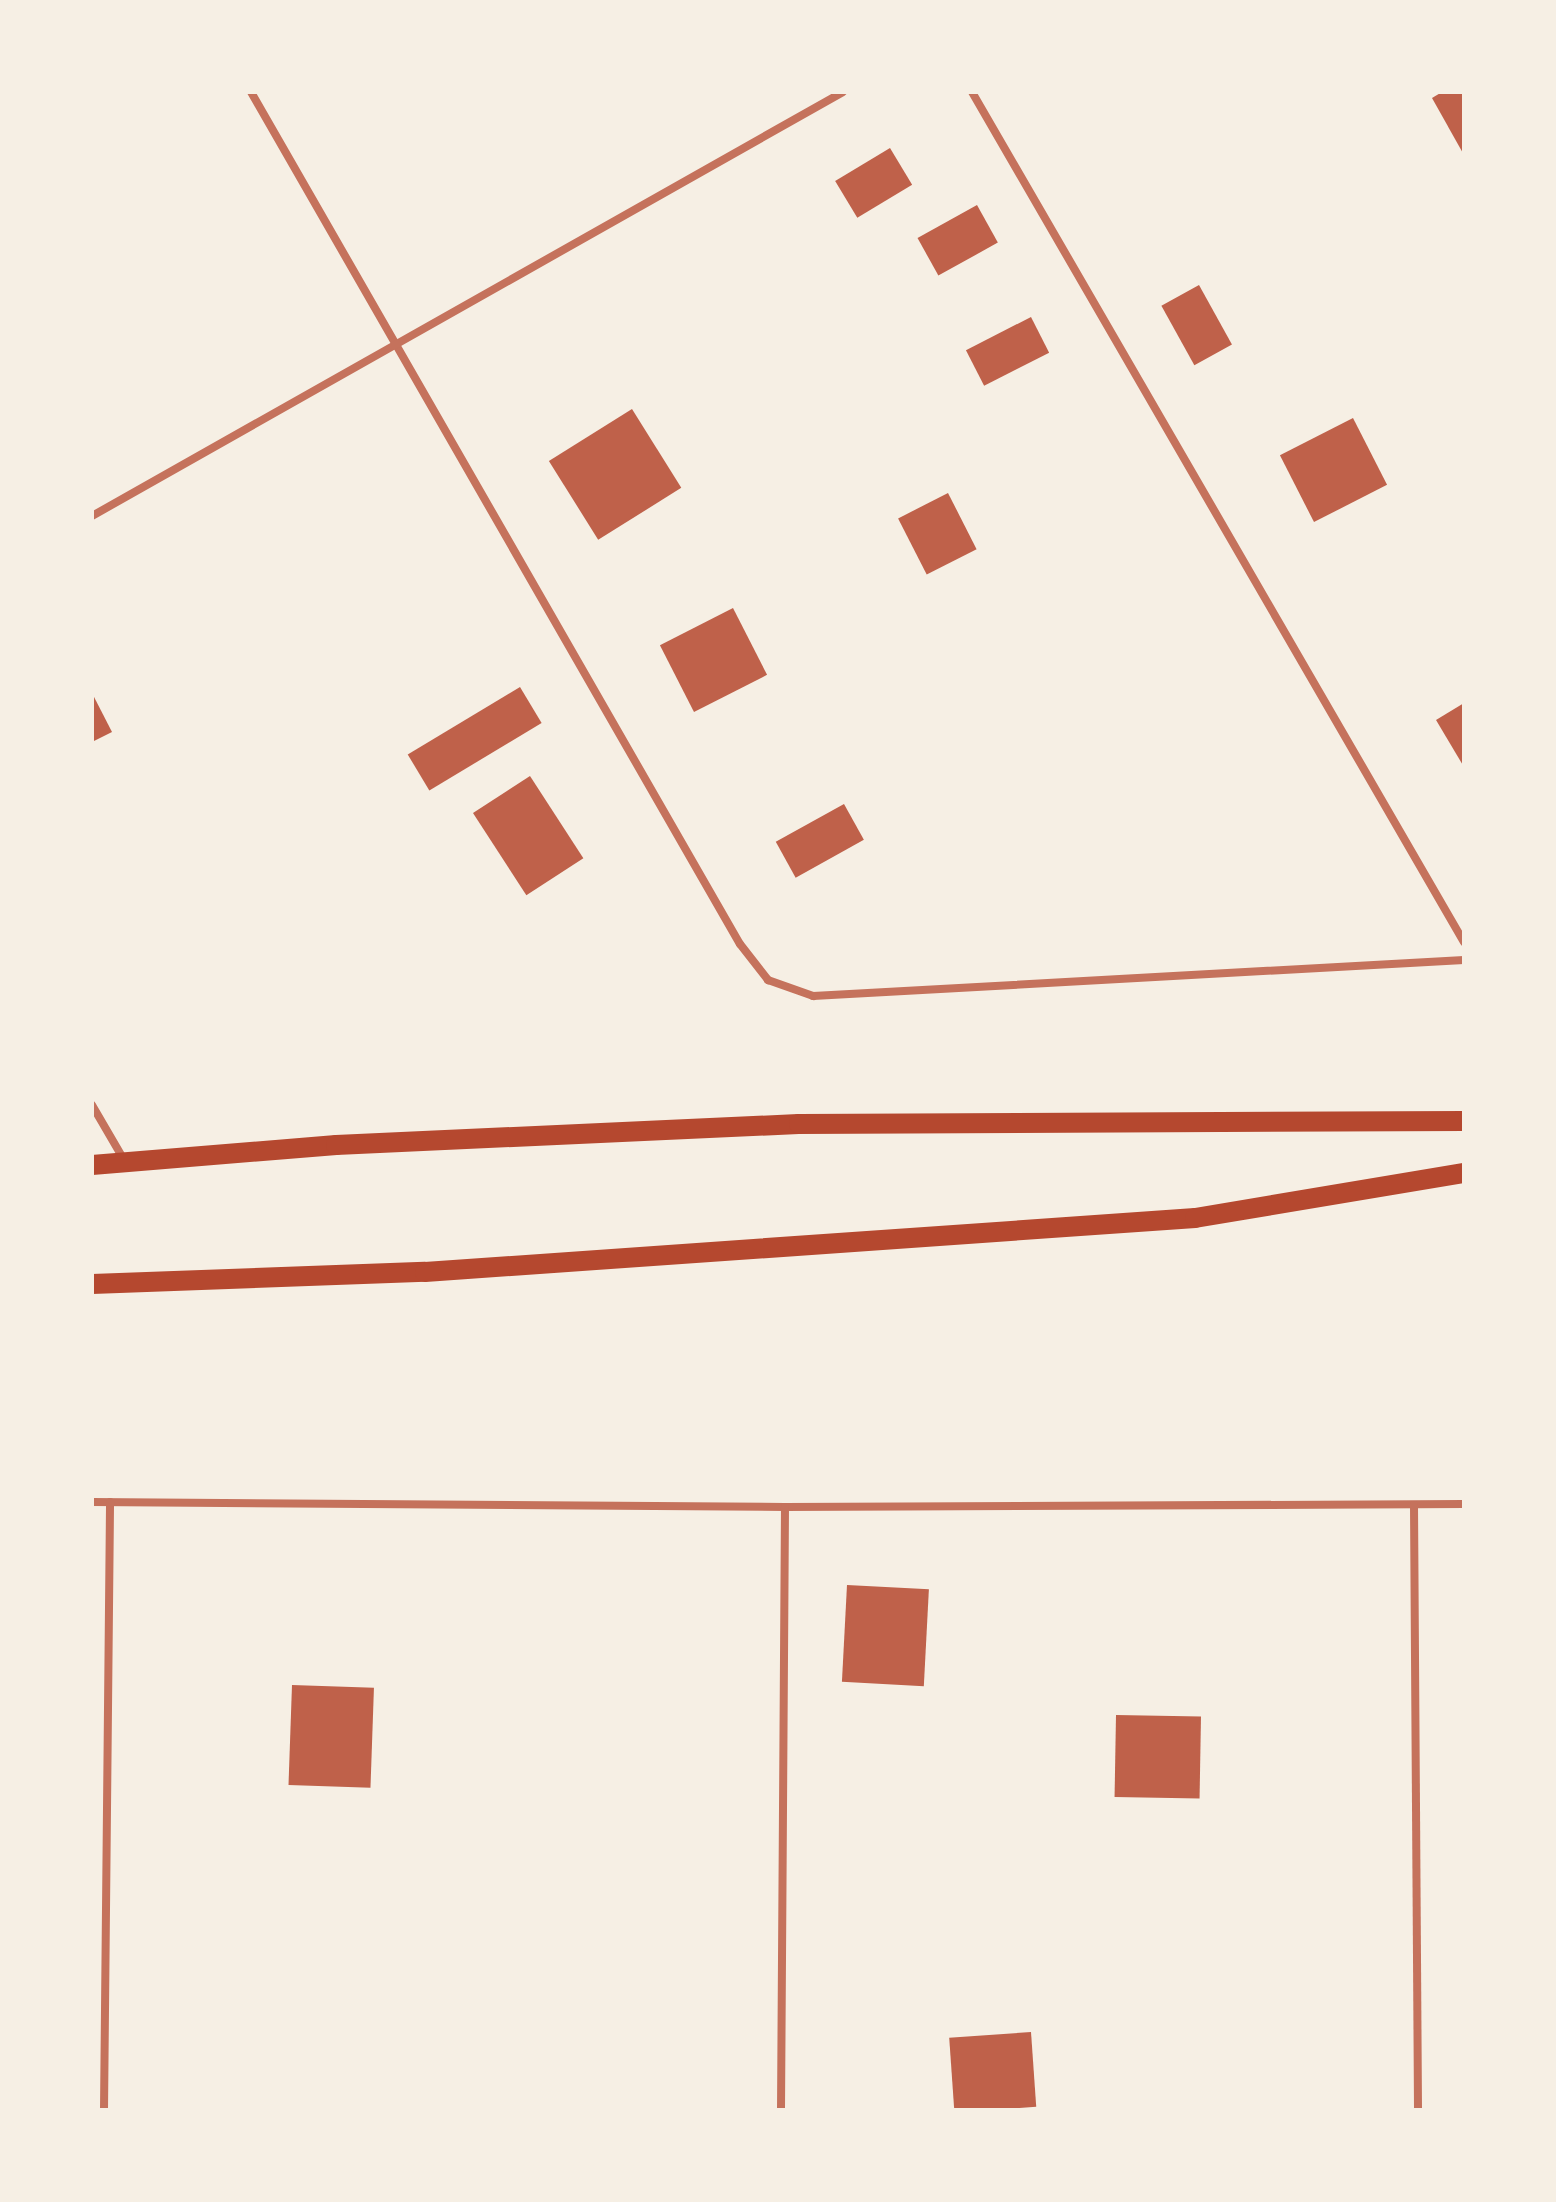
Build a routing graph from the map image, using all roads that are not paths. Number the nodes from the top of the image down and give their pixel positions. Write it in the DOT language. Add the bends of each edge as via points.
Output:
graph roads {
  1 [pos="251,92"];
  2 [pos="843,92"];
  3 [pos="972,92"];
  4 [pos="397,346"];
  5 [pos="92,516"];
  6 [pos="1464,942"];
  7 [pos="1464,960"];
  8 [pos="92,1105"];
  9 [pos="1464,1121"];
  10 [pos="125,1162"];
  11 [pos="92,1165"];
  12 [pos="1464,1173"];
  13 [pos="92,1284"];
  14 [pos="92,1502"];
  15 [pos="110,1502"];
  16 [pos="1464,1504"];
  17 [pos="1414,1505"];
  18 [pos="785,1507"];
  19 [pos="104,2110"];
  20 [pos="781,2110"];
  21 [pos="1418,2110"];
  1 -- 4 [label="street"];
  2 -- 4 [label="street"];
  3 -- 6 [label="street"];
  4 -- 5 [label="street"];
  4 -- 7 [label="street" via="740,944 768,980 813,996"];
  8 -- 10 [label="street"];
  9 -- 10 [label="main road" via="799,1124 336,1145"];
  10 -- 11 [label="main road"];
  12 -- 13 [label="main road" via="1195,1218 425,1272"];
  14 -- 15 [label="street"];
  15 -- 18 [label="street"];
  15 -- 19 [label="street"];
  16 -- 17 [label="street"];
  17 -- 18 [label="street"];
  17 -- 21 [label="street"];
  18 -- 20 [label="street"];
}
